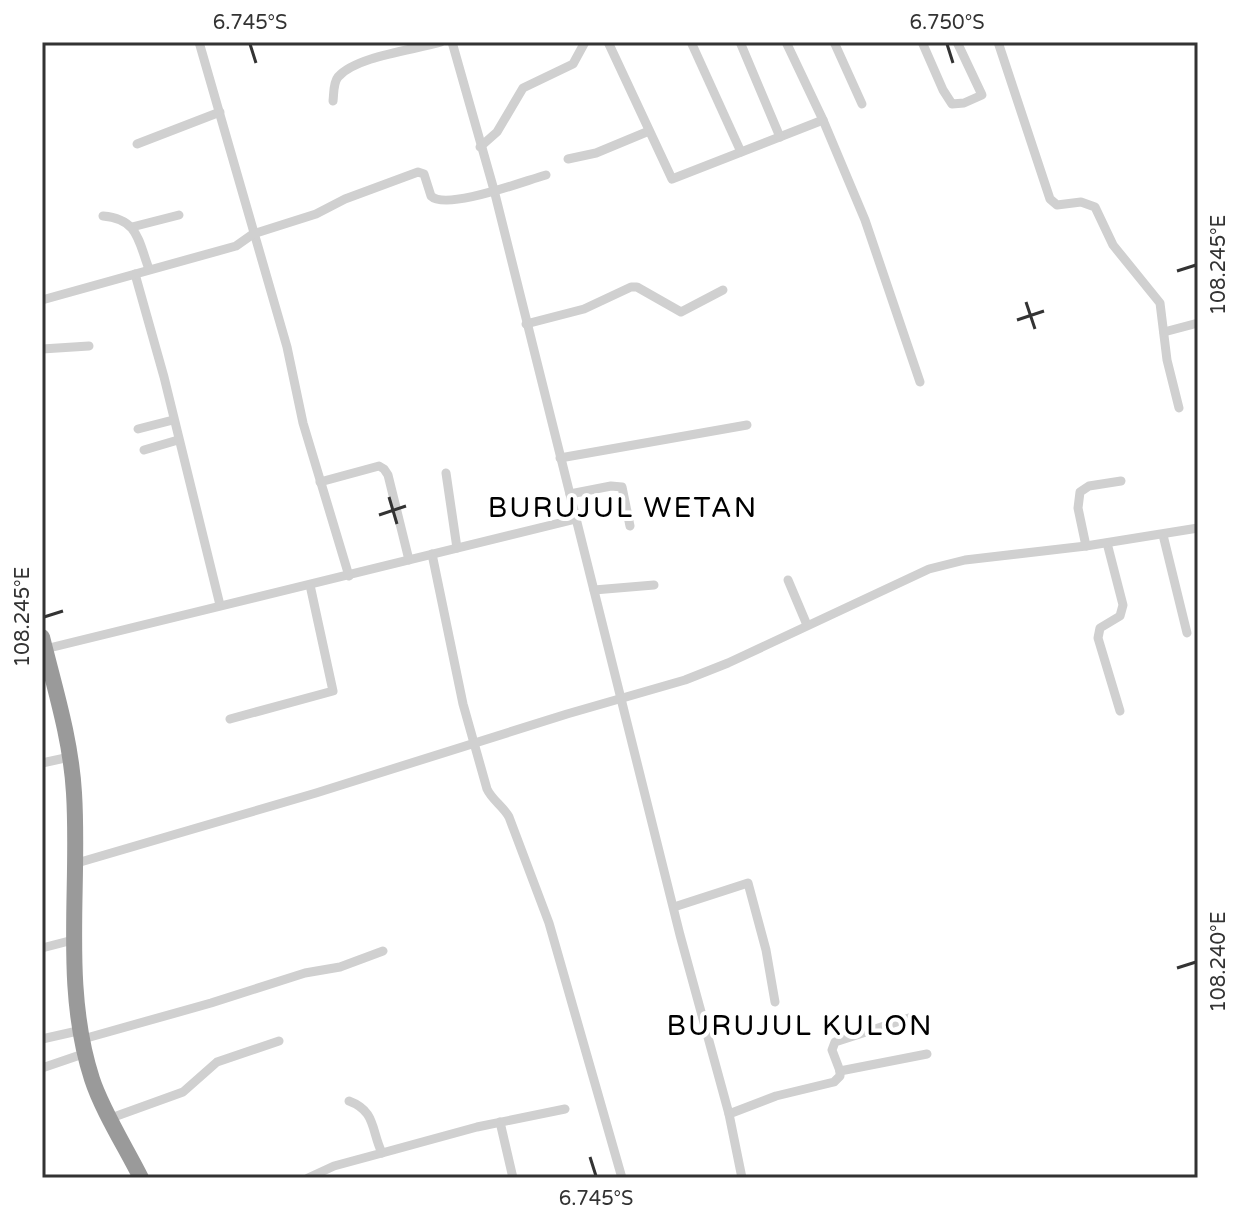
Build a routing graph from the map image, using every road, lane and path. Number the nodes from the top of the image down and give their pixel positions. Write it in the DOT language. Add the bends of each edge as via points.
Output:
graph roads {
  1 [pos="199,42"];
  2 [pos="441,42"];
  3 [pos="452,42"];
  4 [pos="585,42"];
  5 [pos="608,42"];
  6 [pos="691,42"];
  7 [pos="740,42"];
  8 [pos="786,42"];
  9 [pos="834,42"];
  10 [pos="922,42"];
  11 [pos="957,42"];
  12 [pos="998,42"];
  13 [pos="333,101"];
  14 [pos="862,104"];
  15 [pos="220,112"];
  16 [pos="823,120"];
  17 [pos="649,131"];
  18 [pos="780,137"];
  19 [pos="137,144"];
  20 [pos="480,147"];
  21 [pos="741,152"];
  22 [pos="568,159"];
  23 [pos="546,175"];
  24 [pos="494,190"];
  25 [pos="179,215"];
  26 [pos="103,216"];
  27 [pos="132,227"];
  28 [pos="253,234"];
  29 [pos="149,269"];
  30 [pos="135,274"];
  31 [pos="723,290"];
  32 [pos="42,300"];
  33 [pos="1198,323"];
  34 [pos="526,324"];
  35 [pos="1164,332"];
  36 [pos="89,346"];
  37 [pos="42,349"];
  38 [pos="920,382"];
  39 [pos="1179,408"];
  40 [pos="173,420"];
  41 [pos="747,425"];
  42 [pos="138,429"];
  43 [pos="178,440"];
  44 [pos="144,450"];
  45 [pos="560,458"];
  46 [pos="446,473"];
  47 [pos="1121,481"];
  48 [pos="320,482"];
  49 [pos="570,494"];
  50 [pos="576,519"];
  51 [pos="630,526"];
  52 [pos="1198,528"];
  53 [pos="1163,535"];
  54 [pos="1107,543"];
  55 [pos="1086,546"];
  56 [pos="457,548"];
  57 [pos="432,554"];
  58 [pos="409,560"];
  59 [pos="349,576"];
  60 [pos="788,580"];
  61 [pos="310,585"];
  62 [pos="654,585"];
  63 [pos="594,590"];
  64 [pos="220,605"];
  65 [pos="807,625"];
  66 [pos="1187,633"];
  67 [pos="44,651"];
  68 [pos="621,698"];
  69 [pos="1120,711"];
  70 [pos="230,719"];
  71 [pos="474,743"];
  72 [pos="70,757"];
  73 [pos="42,763"];
  74 [pos="77,863"];
  75 [pos="674,907"];
  76 [pos="73,940"];
  77 [pos="42,948"];
  78 [pos="383,951"];
  79 [pos="775,1002"];
  80 [pos="909,1018"];
  81 [pos="42,1039"];
  82 [pos="84,1041"];
  83 [pos="279,1041"];
  84 [pos="927,1054"];
  85 [pos="42,1068"];
  86 [pos="840,1071"];
  87 [pos="349,1101"];
  88 [pos="565,1109"];
  89 [pos="729,1114"];
  90 [pos="111,1118"];
  91 [pos="500,1122"];
  92 [pos="382,1153"];
  93 [pos="141,1178"];
  94 [pos="308,1178"];
  95 [pos="513,1178"];
  96 [pos="622,1178"];
  97 [pos="742,1178"];
  1 -- 15 [label="street"];
  2 -- 13 [label="street" via="386,53 340,74"];
  3 -- 20 [label="street"];
  4 -- 20 [label="street" via="573,64 523,88 497,132"];
  5 -- 17 [label="street"];
  6 -- 21 [label="street"];
  7 -- 18 [label="street"];
  8 -- 16 [label="street"];
  9 -- 14 [label="street"];
  10 -- 11 [label="street" via="943,90 952,104 958,104 982,95"];
  12 -- 35 [label="street" via="1050,199 1057,205 1081,202 1095,207 1113,245 1158,300"];
  15 -- 19 [label="street"];
  15 -- 28 [label="street"];
  16 -- 18 [label="street"];
  16 -- 38 [label="street" via="865,220"];
  17 -- 21 [label="street" via="672,179"];
  17 -- 22 [label="street"];
  18 -- 21 [label="street"];
  20 -- 24 [label="street"];
  23 -- 24 [label="street"];
  24 -- 28 [label="street" via="435,201 426,177 418,172"];
  24 -- 34 [label="street"];
  25 -- 27 [label="street"];
  26 -- 27 [label="street" via="120,217"];
  27 -- 29 [label="street"];
  28 -- 29 [label="street" via="236,246"];
  28 -- 48 [label="street"];
  29 -- 30 [label="street"];
  30 -- 32 [label="street"];
  30 -- 40 [label="street"];
  31 -- 34 [label="street" via="681,312 631,287 584,309"];
  33 -- 35 [label="street"];
  34 -- 45 [label="street"];
  35 -- 39 [label="street"];
  36 -- 37 [label="street"];
  40 -- 42 [label="street"];
  40 -- 43 [label="street"];
  41 -- 45 [label="street"];
  43 -- 44 [label="street"];
  43 -- 64 [label="street"];
  45 -- 49 [label="street"];
  46 -- 56 [label="street"];
  47 -- 55 [label="street" via="1080,492"];
  48 -- 58 [label="street" via="383,467"];
  48 -- 59 [label="street"];
  49 -- 50 [label="street"];
  49 -- 51 [label="street" via="622,487"];
  50 -- 56 [label="street"];
  50 -- 63 [label="street"];
  52 -- 53 [label="street"];
  53 -- 54 [label="street"];
  53 -- 66 [label="street"];
  54 -- 55 [label="street"];
  54 -- 69 [label="street" via="1123,605 1120,616 1100,628 1098,638"];
  55 -- 65 [label="street" via="929,569"];
  56 -- 57 [label="street"];
  57 -- 58 [label="street"];
  57 -- 71 [label="street"];
  58 -- 59 [label="street"];
  59 -- 61 [label="street"];
  60 -- 65 [label="street"];
  61 -- 64 [label="street"];
  61 -- 70 [label="street" via="333,691"];
  62 -- 63 [label="street"];
  63 -- 68 [label="street"];
  64 -- 67 [label="street"];
  65 -- 68 [label="street" via="685,680"];
  67 -- 72 [label="highway"];
  68 -- 71 [label="street"];
  68 -- 75 [label="street"];
  71 -- 74 [label="street"];
  71 -- 96 [label="street" via="489,793 509,817 549,923"];
  72 -- 73 [label="street"];
  72 -- 74 [label="highway"];
  74 -- 76 [label="highway"];
  75 -- 79 [label="street" via="748,883"];
  75 -- 89 [label="street"];
  76 -- 77 [label="street"];
  76 -- 82 [label="highway"];
  78 -- 82 [label="street"];
  80 -- 86 [label="street" via="835,1042 832,1050"];
  81 -- 82 [label="street"];
  82 -- 85 [label="street"];
  82 -- 90 [label="highway" via="92,1080"];
  83 -- 90 [label="street" via="217,1062 183,1092"];
  84 -- 86 [label="street"];
  86 -- 89 [label="street" via="834,1082"];
  87 -- 92 [label="street" via="367,1112"];
  88 -- 91 [label="street"];
  89 -- 97 [label="street"];
  90 -- 93 [label="highway"];
  91 -- 92 [label="street"];
  91 -- 95 [label="street"];
  92 -- 94 [label="street"];
}
